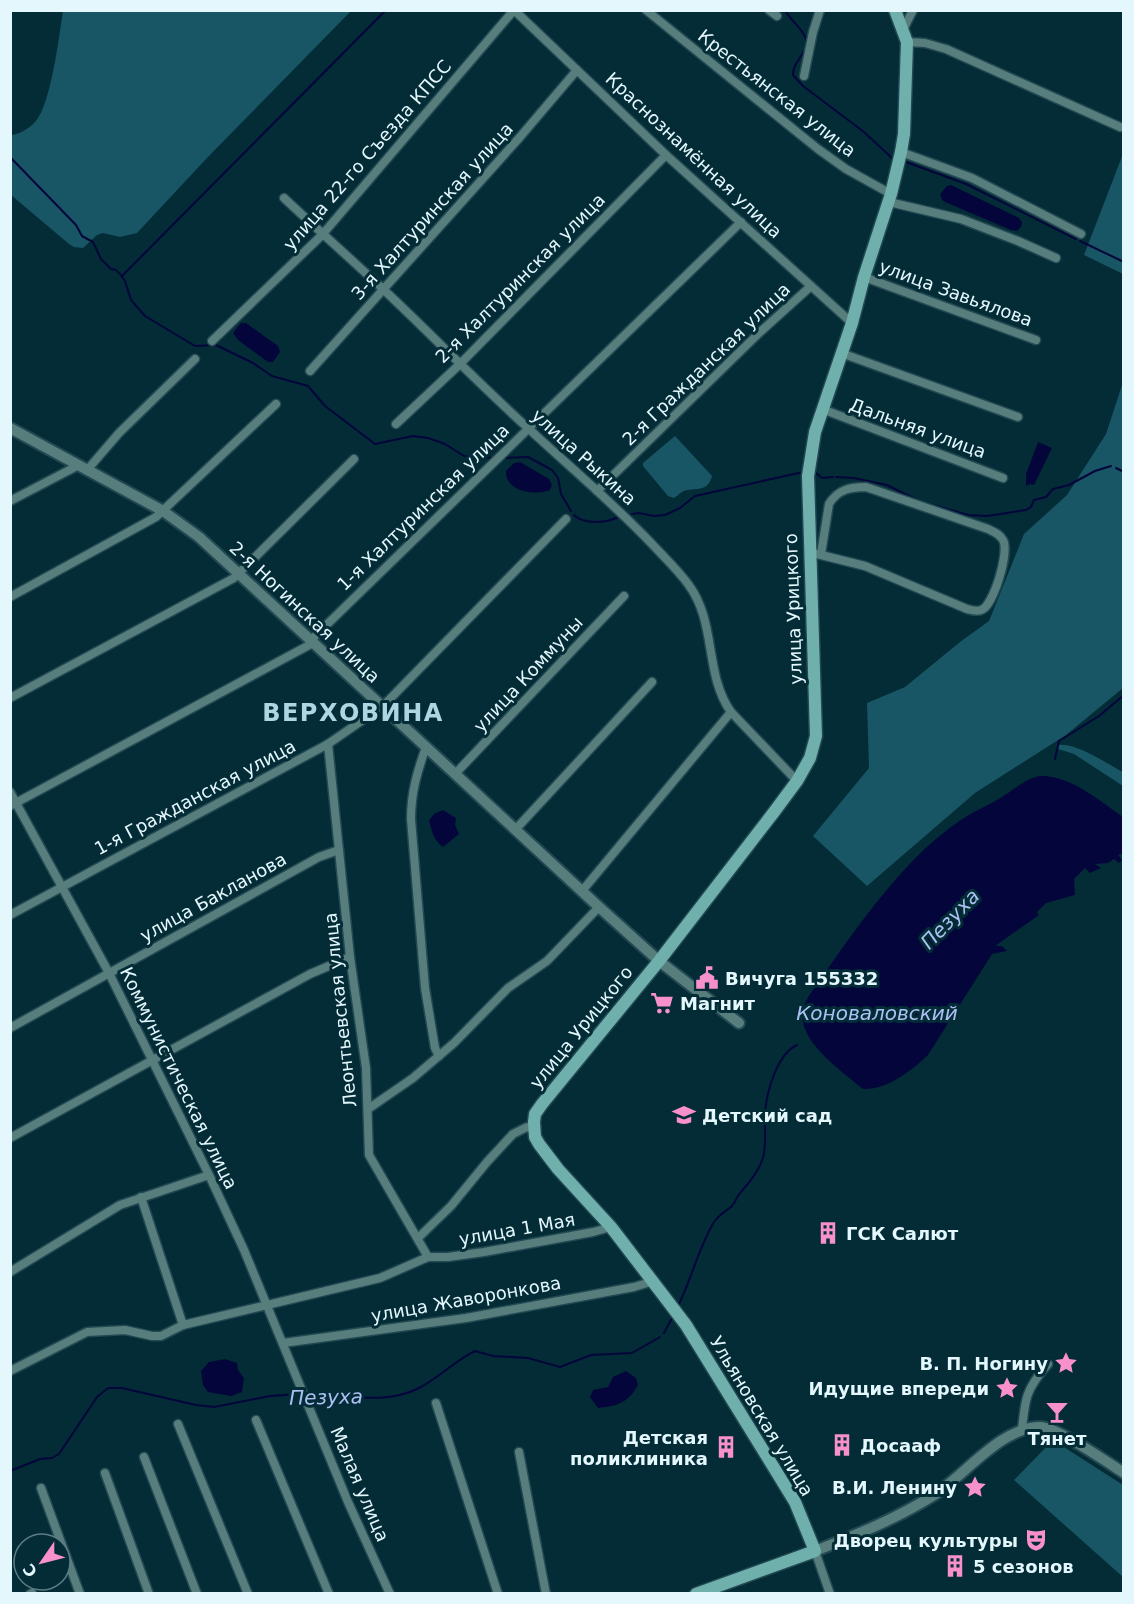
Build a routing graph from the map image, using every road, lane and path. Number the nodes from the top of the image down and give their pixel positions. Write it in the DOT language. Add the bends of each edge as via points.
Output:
graph roads {
  1 [pos="514,10"];
  2 [pos="646,10"];
  3 [pos="769,10"];
  4 [pos="820,10"];
  5 [pos="895,10"];
  6 [pos="913,10"];
  7 [pos="777,16"];
  8 [pos="903,30"];
  9 [pos="907,42"];
  10 [pos="577,70"];
  11 [pos="804,76"];
  12 [pos="1120,127"];
  13 [pos="901,152"];
  14 [pos="666,154"];
  15 [pos="284,198"];
  16 [pos="890,198"];
  17 [pos="741,222"];
  18 [pos="1081,234"];
  19 [pos="322,235"];
  20 [pos="1056,258"];
  21 [pos="864,278"];
  22 [pos="812,286"];
  23 [pos="384,290"];
  24 [pos="852,323"];
  25 [pos="1036,340"];
  26 [pos="212,341"];
  27 [pos="841,353"];
  28 [pos="195,359"];
  29 [pos="459,365"];
  30 [pos="310,371"];
  31 [pos="276,404"];
  32 [pos="822,409"];
  33 [pos="1018,417"];
  34 [pos="396,424"];
  35 [pos="10,428"];
  36 [pos="527,428"];
  37 [pos="354,459"];
  38 [pos="83,467"];
  39 [pos="1003,478"];
  40 [pos="597,491"];
  41 [pos="10,501"];
  42 [pos="163,510"];
  43 [pos="566,519"];
  44 [pos="815,553"];
  45 [pos="239,574"];
  46 [pos="624,596"];
  47 [pos="10,597"];
  48 [pos="311,642"];
  49 [pos="652,682"];
  50 [pos="10,698"];
  51 [pos="383,706"];
  52 [pos="730,712"];
  53 [pos="328,744"];
  54 [pos="426,747"];
  55 [pos="455,774"];
  56 [pos="797,781"];
  57 [pos="10,792"];
  58 [pos="13,804"];
  59 [pos="515,830"];
  60 [pos="339,850"];
  61 [pos="62,888"];
  62 [pos="582,891"];
  63 [pos="598,907"];
  64 [pos="10,915"];
  65 [pos="350,957"];
  66 [pos="659,961"];
  67 [pos="109,974"];
  68 [pos="739,1023"];
  69 [pos="10,1028"];
  70 [pos="439,1056"];
  71 [pos="153,1061"];
  72 [pos="368,1108"];
  73 [pos="533,1129"];
  74 [pos="10,1138"];
  75 [pos="209,1175"];
  76 [pos="141,1197"];
  77 [pos="611,1227"];
  78 [pos="418,1238"];
  79 [pos="428,1257"];
  80 [pos="10,1272"];
  81 [pos="654,1281"];
  82 [pos="267,1306"];
  83 [pos="183,1325"];
  84 [pos="283,1343"];
  85 [pos="1048,1364"];
  86 [pos="10,1371"];
  87 [pos="300,1387"];
  88 [pos="436,1403"];
  89 [pos="256,1420"];
  90 [pos="178,1424"];
  91 [pos="1022,1430"];
  92 [pos="519,1452"];
  93 [pos="144,1457"];
  94 [pos="105,1473"];
  95 [pos="1124,1473"];
  96 [pos="41,1488"];
  97 [pos="814,1551"];
  98 [pos="80,1593"];
  99 [pos="149,1593"];
  100 [pos="197,1593"];
  101 [pos="248,1593"];
  102 [pos="329,1593"];
  103 [pos="390,1593"];
  104 [pos="498,1593"];
  105 [pos="546,1593"];
  106 [pos="696,1593"];
  107 [pos="830,1593"];
  1 -- 10 [label="street, Краснознамённая улица"];
  1 -- 19 [label="street, улица 22-го Съезда КПСС"];
  2 -- 16 [label="street, Крестьянская улица" via="818,149"];
  3 -- 7 [label="street"];
  4 -- 11 [label="street"];
  5 -- 8 [label="main road, улица Урицкого"];
  6 -- 8 [label="street"];
  8 -- 9 [label="main road, улица Урицкого"];
  9 -- 12 [label="street" via="946,49"];
  9 -- 13 [label="main road, улица Урицкого"];
  10 -- 14 [label="street, Краснознамённая улица"];
  10 -- 23 [label="street, 3-я Халтуринская улица"];
  13 -- 16 [label="main road, улица Урицкого"];
  13 -- 18 [label="street" via="972,178"];
  14 -- 17 [label="street, Краснознамённая улица"];
  14 -- 29 [label="street, 2-я Халтуринская улица"];
  15 -- 19 [label="street, улица Рыкина"];
  16 -- 20 [label="street, Крестьянская улица" via="961,219"];
  16 -- 21 [label="main road, улица Урицкого"];
  17 -- 22 [label="street, Краснознамённая улица"];
  17 -- 36 [label="street, 1-я Халтуринская улица"];
  19 -- 23 [label="street, улица Рыкина"];
  19 -- 26 [label="street, улица 22-го Съезда КПСС"];
  21 -- 24 [label="main road, улица Урицкого"];
  21 -- 25 [label="street, улица Завьялова"];
  22 -- 24 [label="street, Краснознамённая улица"];
  22 -- 40 [label="street, 2-я Гражданская улица"];
  23 -- 29 [label="street, улица Рыкина"];
  23 -- 30 [label="street, 3-я Халтуринская улица"];
  24 -- 27 [label="main road, улица Урицкого"];
  27 -- 32 [label="main road, улица Урицкого"];
  27 -- 33 [label="street"];
  28 -- 38 [label="street"];
  29 -- 34 [label="street, 2-я Халтуринская улица"];
  29 -- 36 [label="street, улица Рыкина"];
  31 -- 42 [label="street"];
  32 -- 39 [label="street, Дальняя улица"];
  32 -- 44 [label="main road, улица Урицкого" via="814,432 808,476"];
  35 -- 38 [label="street, 2-я Ногинская улица"];
  36 -- 40 [label="street, улица Рыкина"];
  36 -- 48 [label="street, 1-я Халтуринская улица"];
  37 -- 45 [label="street"];
  38 -- 41 [label="street"];
  38 -- 42 [label="street, 2-я Ногинская улица"];
  40 -- 52 [label="street, улица Рыкина" via="666,559 696,596 706,623 719,691"];
  42 -- 45 [label="street, 2-я Ногинская улица"];
  42 -- 47 [label="street"];
  43 -- 51 [label="street, 1-я Гражданская улица"];
  44 -- 44 [label="street" via="829,504 839,492 852,487 866,487 1000,535 1006,552 1000,578 982,610 967,609 865,566"];
  44 -- 56 [label="main road, улица Урицкого" via="816,736 810,758"];
  45 -- 48 [label="street, 2-я Ногинская улица"];
  45 -- 50 [label="street"];
  46 -- 55 [label="street, улица Коммуны"];
  48 -- 51 [label="street, 2-я Ногинская улица"];
  48 -- 58 [label="street, 1-я Халтуринская улица"];
  49 -- 59 [label="street"];
  51 -- 53 [label="street, 1-я Гражданская улица"];
  51 -- 54 [label="street, 2-я Ногинская улица"];
  52 -- 56 [label="street, улица Рыкина"];
  52 -- 62 [label="street"];
  53 -- 60 [label="street, Леонтьевская улица"];
  53 -- 61 [label="street, 1-я Гражданская улица"];
  54 -- 55 [label="street, 2-я Ногинская улица"];
  54 -- 70 [label="street" via="411,799 411,819 425,988"];
  55 -- 59 [label="street, 2-я Ногинская улица"];
  56 -- 66 [label="main road, улица Урицкого"];
  57 -- 58 [label="street, Коммунистическая улица"];
  58 -- 61 [label="street, Коммунистическая улица"];
  59 -- 62 [label="street, 2-я Ногинская улица"];
  60 -- 65 [label="street, Леонтьевская улица"];
  60 -- 67 [label="street, улица Бакланова" via="319,857"];
  61 -- 64 [label="street, 1-я Гражданская улица"];
  61 -- 67 [label="street, Коммунистическая улица"];
  62 -- 63 [label="street, 2-я Ногинская улица"];
  63 -- 66 [label="street, 2-я Ногинская улица"];
  63 -- 70 [label="street" via="547,962 508,988"];
  65 -- 71 [label="street" via="310,974"];
  65 -- 72 [label="street, Леонтьевская улица"];
  66 -- 68 [label="street, 2-я Ногинская улица"];
  66 -- 73 [label="main road, улица Урицкого" via="542,1104 535,1114"];
  67 -- 69 [label="street, улица Бакланова"];
  67 -- 71 [label="street, Коммунистическая улица"];
  70 -- 72 [label="street"];
  71 -- 74 [label="street"];
  71 -- 75 [label="street, Коммунистическая улица"];
  72 -- 78 [label="street, Леонтьевская улица" via="368,1147 373,1164"];
  73 -- 77 [label="main road, Ульяновская улица" via="539,1144"];
  73 -- 78 [label="street" via="527,1127 513,1134"];
  75 -- 76 [label="street"];
  75 -- 82 [label="street, Коммунистическая улица"];
  76 -- 80 [label="street" via="104,1214"];
  76 -- 83 [label="street"];
  77 -- 79 [label="street, улица 1 Мая" via="484,1252"];
  77 -- 81 [label="main road, Ульяновская улица"];
  78 -- 79 [label="street, Леонтьевская улица"];
  79 -- 82 [label="street" via="380,1278"];
  81 -- 84 [label="street, улица Жаворонкова" via="466,1318"];
  81 -- 97 [label="main road, Ульяновская улица" via="686,1325 795,1502"];
  82 -- 83 [label="street"];
  82 -- 84 [label="street, Коммунистическая улица"];
  83 -- 86 [label="street" via="161,1336 125,1330 87,1332"];
  84 -- 87 [label="street, Коммунистическая улица"];
  85 -- 91 [label="street" via="1024,1400"];
  87 -- 103 [label="street, Малая улица"];
  88 -- 104 [label="street"];
  89 -- 102 [label="street"];
  90 -- 101 [label="street"];
  91 -- 95 [label="street" via="1041,1427 1056,1431"];
  91 -- 97 [label="street" via="1004,1439 936,1494 887,1522"];
  92 -- 105 [label="street"];
  93 -- 100 [label="street"];
  94 -- 99 [label="street"];
  96 -- 98 [label="street"];
  97 -- 106 [label="main road"];
  97 -- 107 [label="street, Ульяновская улица"];
}
